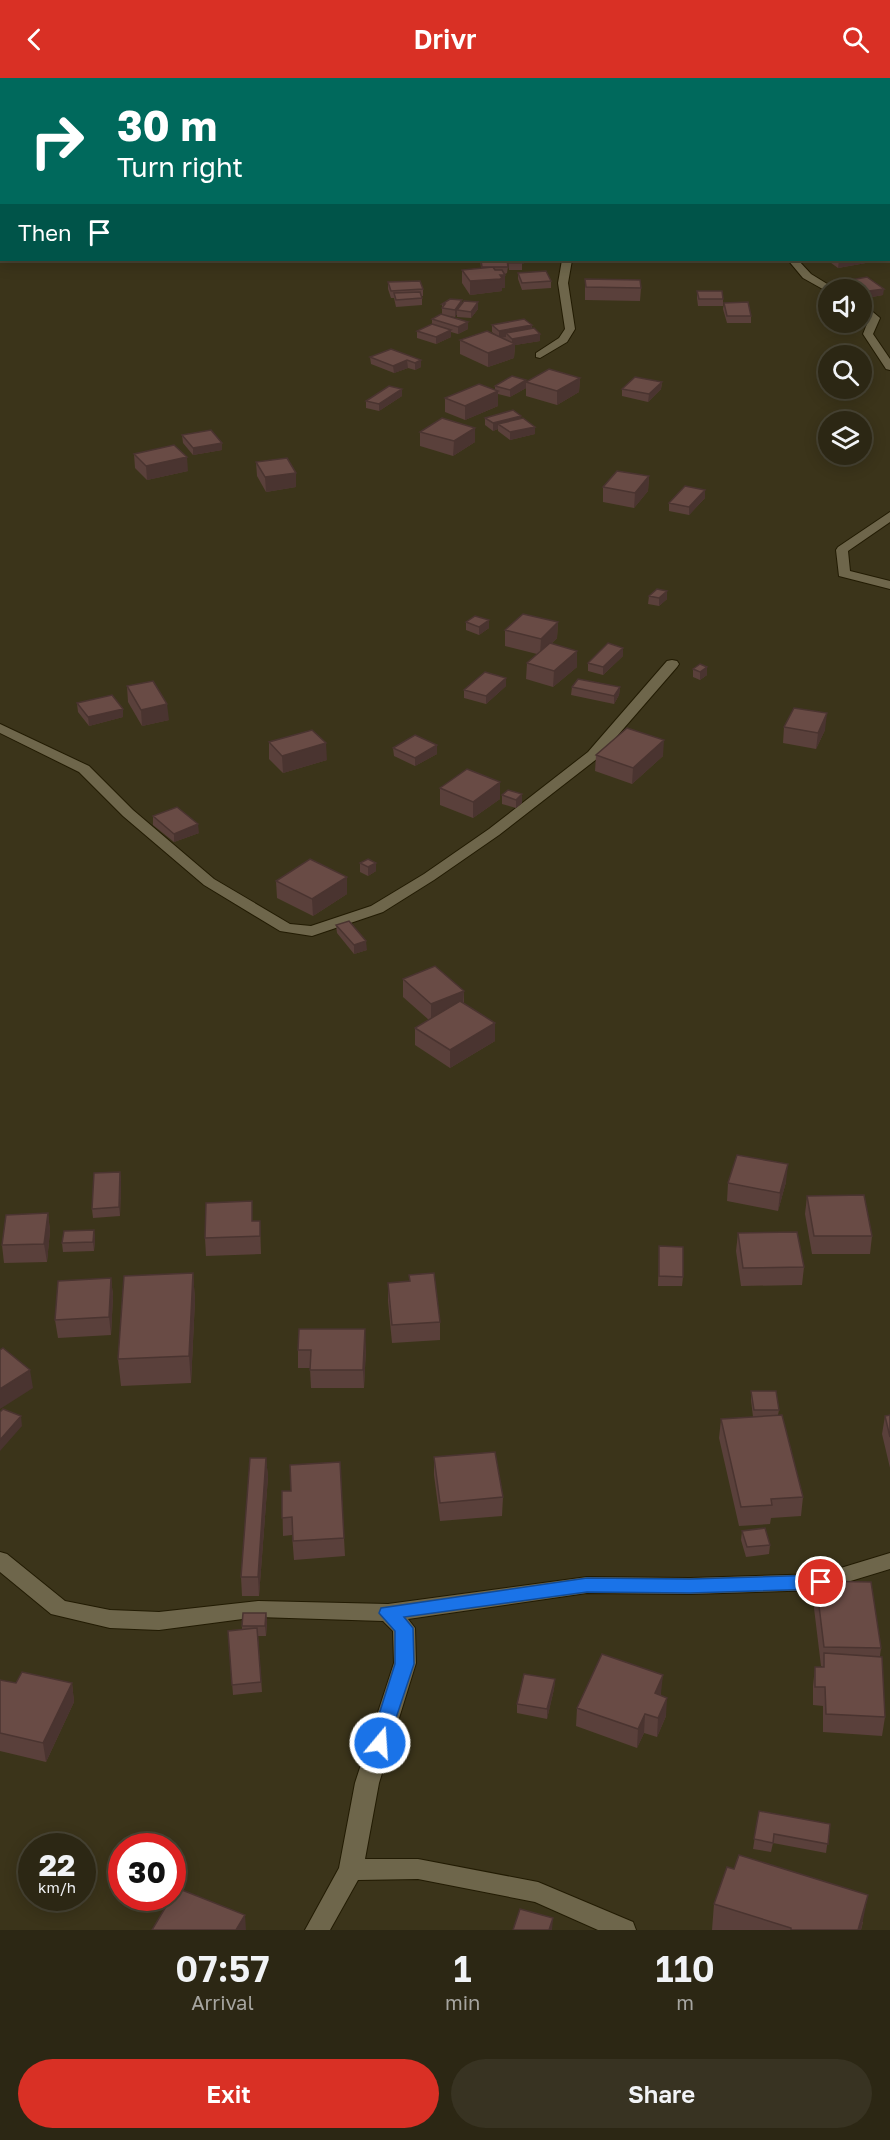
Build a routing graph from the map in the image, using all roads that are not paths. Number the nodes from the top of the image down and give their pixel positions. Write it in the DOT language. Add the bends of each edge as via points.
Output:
graph roads {
  1 [pos="567,261"];
  2 [pos="795,261"];
  3 [pos="818,282"];
  4 [pos="872,315"];
  5 [pos="872,329"];
  6 [pos="869,333"];
  7 [pos="540,355"];
  8 [pos="890,367"];
  9 [pos="890,516"];
  10 [pos="890,585"];
  11 [pos="672,664"];
  12 [pos="0,728"];
  13 [pos="0,1560"];
  14 [pos="890,1561"];
  15 [pos="388,1613"];
  16 [pos="351,1870"];
  17 [pos="317,1930"];
  18 [pos="624,1930"];
  1 -- 7 [label="street" via="563,283 570,330"];
  2 -- 3 [label="street"];
  4 -- 5 [label="street"];
  6 -- 8 [label="street"];
  9 -- 10 [label="street" via="842,550 844,573"];
  11 -- 12 [label="street" via="593,755 494,831 377,909 312,931 286,928 209,882 128,813 84,769"];
  13 -- 15 [label="street" via="59,1608 110,1619 159,1621 258,1609"];
  14 -- 15 [label="street" via="821,1582 587,1585"];
  15 -- 16 [label="street" via="404,1628 405,1664 367,1783"];
  16 -- 17 [label="street"];
  16 -- 18 [label="street" via="418,1869 538,1892"];
}
